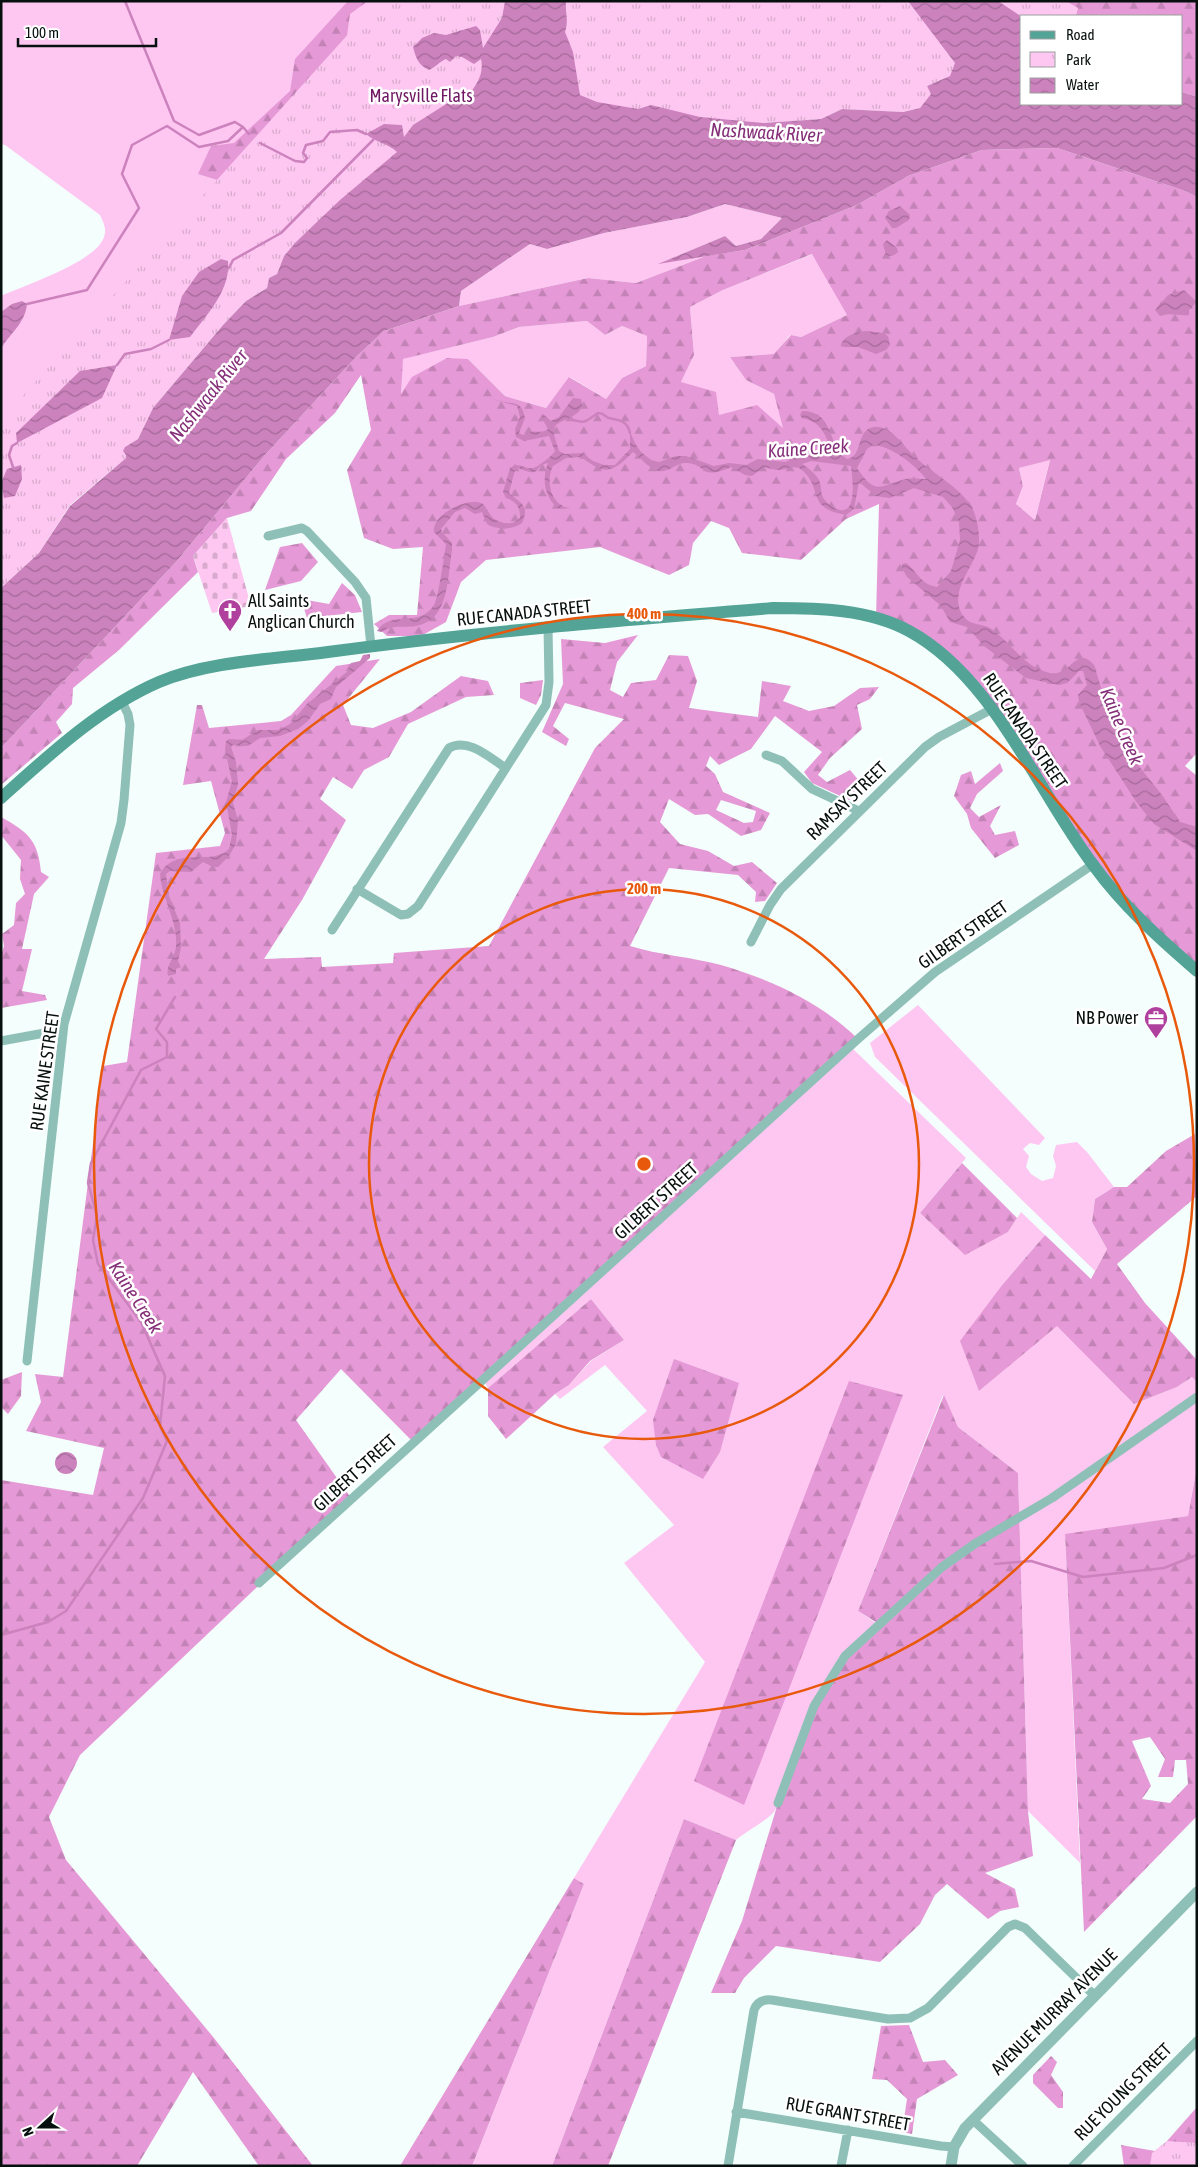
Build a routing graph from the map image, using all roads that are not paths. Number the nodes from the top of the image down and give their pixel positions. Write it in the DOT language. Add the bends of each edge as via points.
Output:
graph roads {
  1 [pos="268,536"];
  2 [pos="548,627"];
  3 [pos="371,646"];
  4 [pos="122,702"];
  5 [pos="992,709"];
  6 [pos="766,755"];
  7 [pos="506,768"];
  8 [pos="1,798"];
  9 [pos="859,811"];
  10 [pos="1092,865"];
  11 [pos="357,889"];
  12 [pos="332,930"];
  13 [pos="751,942"];
  14 [pos="1197,971"];
  15 [pos="64,1024"];
  16 [pos="1,1041"];
  17 [pos="27,1361"];
  18 [pos="1197,1397"];
  19 [pos="259,1584"];
  20 [pos="778,1803"];
  21 [pos="1197,1892"];
  22 [pos="1095,1996"];
  23 [pos="1197,2042"];
  24 [pos="736,2112"];
  25 [pos="973,2120"];
  26 [pos="848,2130"];
  27 [pos="954,2147"];
  28 [pos="728,2166"];
  29 [pos="841,2166"];
  30 [pos="951,2166"];
  31 [pos="1023,2166"];
  32 [pos="1073,2166"];
  1 -- 3 [label="street" via="302,528 355,582 366,598"];
  2 -- 3 [label="main road, RUE CANADA STREET"];
  2 -- 5 [label="main road, RUE CANADA STREET" via="773,608 841,611 908,630 938,648 968,678"];
  2 -- 7 [label="street" via="546,705"];
  3 -- 4 [label="main road, RUE CANADA STREET" via="215,667 159,682"];
  4 -- 8 [label="main road, RUE CANADA STREET" via="68,740"];
  4 -- 15 [label="street, RUE KAINE STREET" via="130,725 123,812"];
  5 -- 9 [label="street, RAMSAY STREET" via="932,742"];
  5 -- 10 [label="main road, RUE CANADA STREET"];
  6 -- 9 [label="street" via="782,761 812,789"];
  7 -- 11 [label="street" via="463,743 449,748"];
  7 -- 11 [label="street" via="414,911 408,914 394,912"];
  9 -- 13 [label="street, RAMSAY STREET" via="781,890"];
  10 -- 14 [label="main road, RUE CANADA STREET" via="1138,918"];
  10 -- 19 [label="street, GILBERT STREET" via="935,972"];
  11 -- 12 [label="street"];
  15 -- 16 [label="street" via="50,1032"];
  15 -- 17 [label="street, RUE KAINE STREET"];
  18 -- 20 [label="street" via="1060,1492 942,1567 845,1656 814,1706"];
  21 -- 22 [label="street, AVENUE MURRAY AVENUE"];
  22 -- 24 [label="street" via="1025,1928 1014,1924 928,2008 910,2018 888,2020 762,2000 754,2010"];
  22 -- 25 [label="street, AVENUE MURRAY AVENUE"];
  23 -- 32 [label="street, RUE YOUNG STREET"];
  24 -- 26 [label="street, RUE GRANT STREET"];
  24 -- 28 [label="street"];
  25 -- 27 [label="street, AVENUE MURRAY AVENUE"];
  25 -- 31 [label="street"];
  26 -- 27 [label="street, RUE GRANT STREET"];
  26 -- 29 [label="street"];
  27 -- 30 [label="street, AVENUE MURRAY AVENUE"];
}
